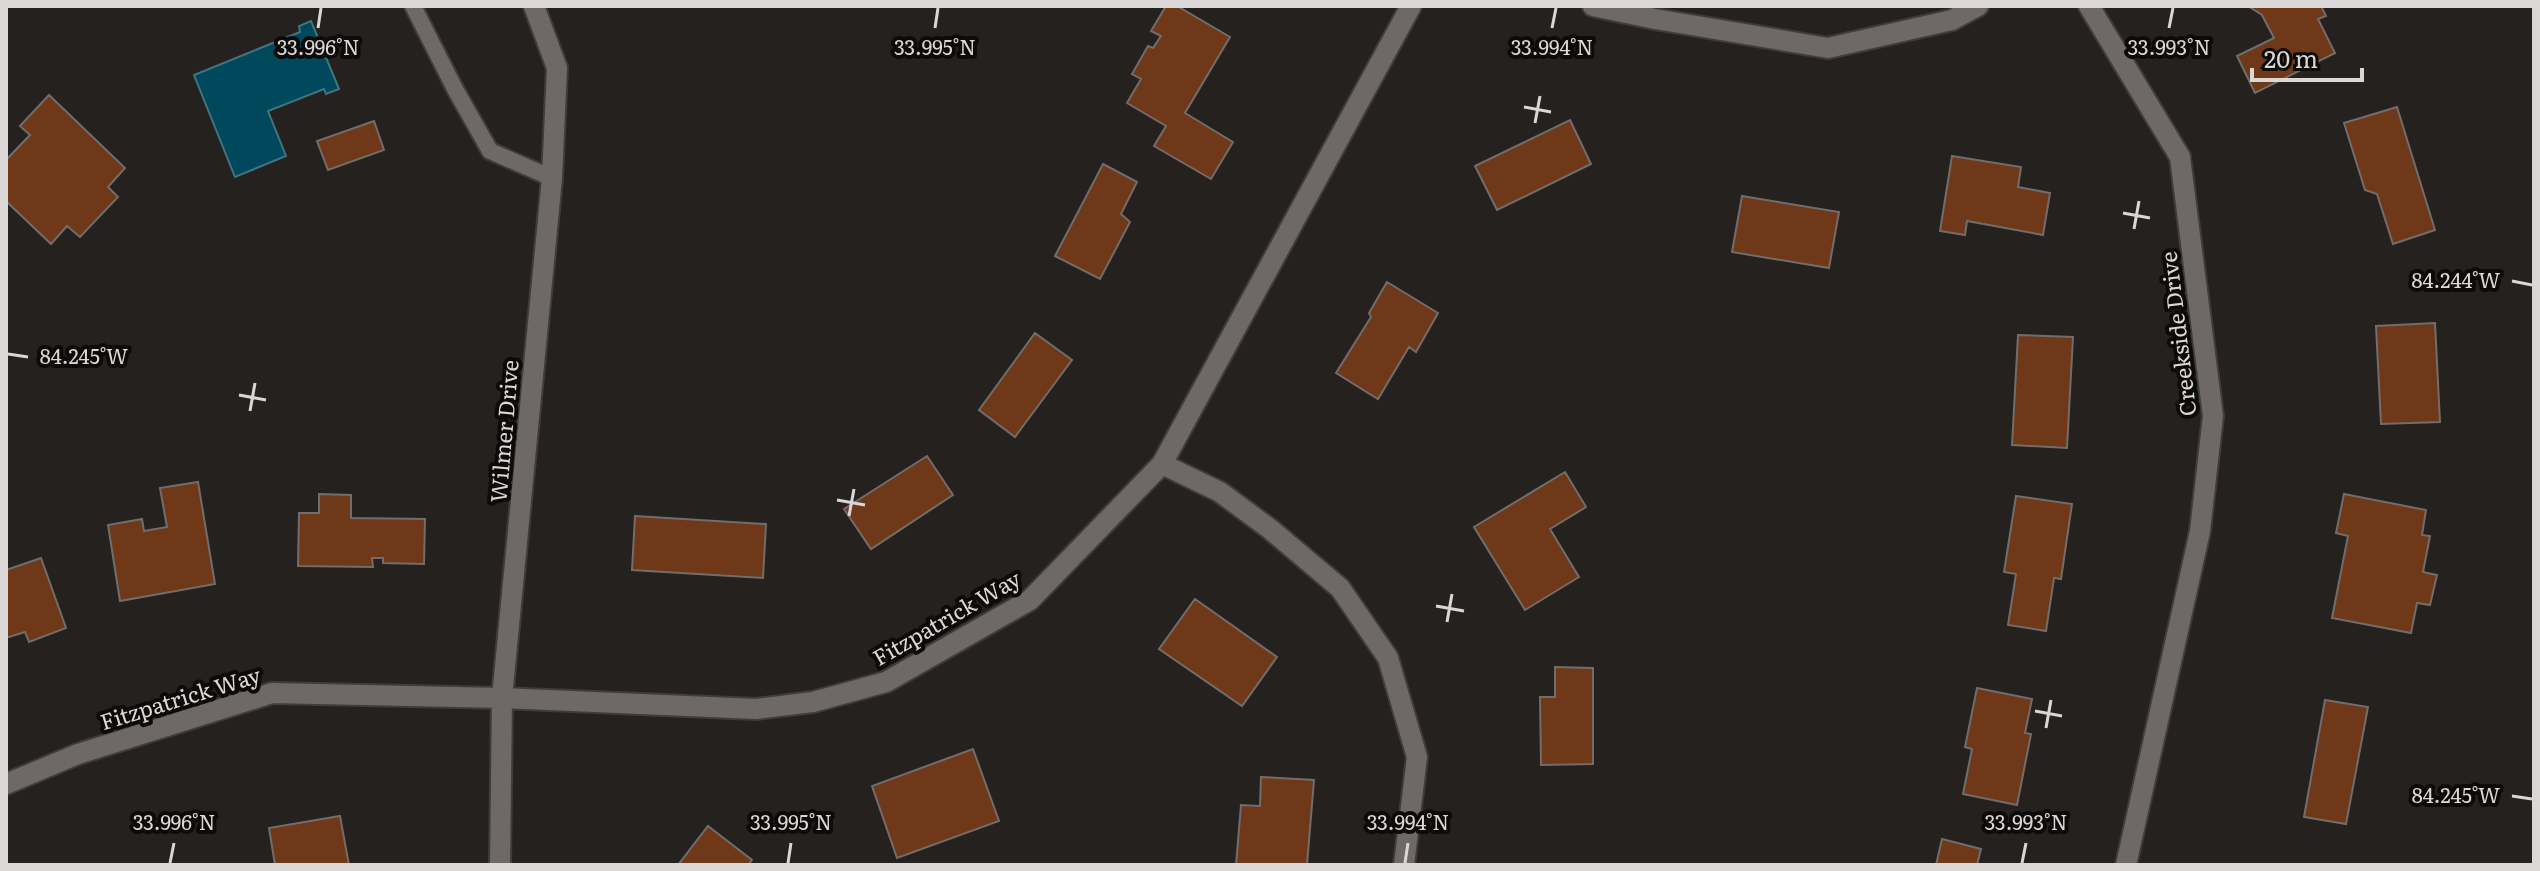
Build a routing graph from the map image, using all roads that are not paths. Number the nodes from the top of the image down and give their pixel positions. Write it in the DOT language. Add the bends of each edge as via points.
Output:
graph roads {
  1 [pos="413,6"];
  2 [pos="534,6"];
  3 [pos="1411,6"];
  4 [pos="1593,6"];
  5 [pos="1978,6"];
  6 [pos="2089,6"];
  7 [pos="552,178"];
  8 [pos="1162,464"];
  9 [pos="502,698"];
  10 [pos="6,784"];
  11 [pos="500,865"];
  12 [pos="1404,865"];
  13 [pos="2126,865"];
  1 -- 7 [label="lane" via="490,151"];
  2 -- 7 [label="street, Wilmer Drive" via="557,68"];
  3 -- 8 [label="street, Fitzpatrick Way"];
  4 -- 5 [label="street" via="1828,48 1952,20"];
  6 -- 13 [label="street, Creekside Drive" via="2180,157 2213,416 2200,531"];
  7 -- 9 [label="street, Wilmer Drive"];
  8 -- 9 [label="street, Fitzpatrick Way" via="1030,600 886,682 813,702 756,709"];
  8 -- 12 [label="street" via="1220,492 1340,588 1388,658 1417,757"];
  9 -- 10 [label="street, Fitzpatrick Way" via="272,693 78,754"];
  9 -- 11 [label="street, Wilmer Drive"];
}
